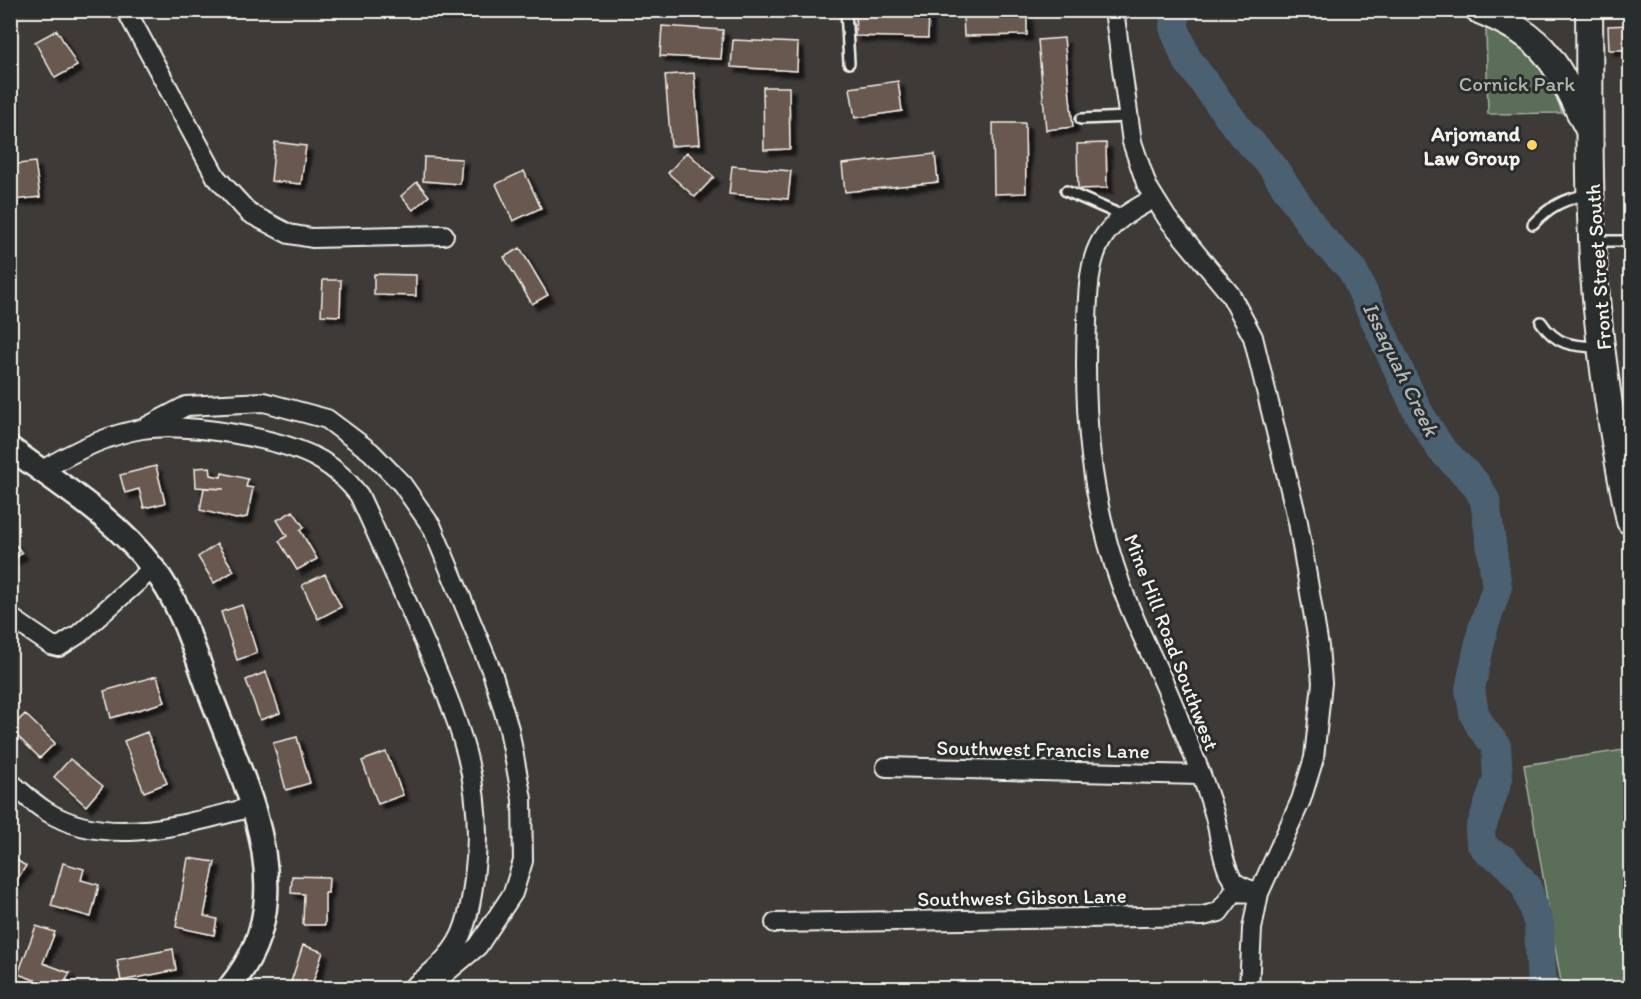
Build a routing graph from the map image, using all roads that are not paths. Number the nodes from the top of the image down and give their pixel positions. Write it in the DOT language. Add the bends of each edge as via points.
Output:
graph roads {
  1 [pos="126,10"];
  2 [pos="846,10"];
  3 [pos="1114,10"];
  4 [pos="1479,10"];
  5 [pos="1589,10"];
  6 [pos="849,63"];
  7 [pos="1128,117"];
  8 [pos="1081,119"];
  9 [pos="1590,132"];
  10 [pos="1066,191"];
  11 [pos="1591,194"];
  12 [pos="1153,199"];
  13 [pos="1123,216"];
  14 [pos="1533,224"];
  15 [pos="444,235"];
  16 [pos="1592,241"];
  17 [pos="1630,241"];
  18 [pos="1541,322"];
  19 [pos="1603,347"];
  20 [pos="141,429"];
  21 [pos="10,448"];
  22 [pos="41,471"];
  23 [pos="1630,521"];
  24 [pos="153,568"];
  25 [pos="10,616"];
  26 [pos="886,767"];
  27 [pos="1200,775"];
  28 [pos="10,782"];
  29 [pos="252,807"];
  30 [pos="1259,893"];
  31 [pos="775,923"];
  32 [pos="229,988"];
  33 [pos="412,988"];
  34 [pos="421,988"];
  35 [pos="1250,988"];
  1 -- 15 [label="street" via="216,177 249,213 289,234 312,238"];
  2 -- 6 [label="lane"];
  3 -- 7 [label="street"];
  4 -- 9 [label="main road" via="1514,25 1539,42 1557,67"];
  5 -- 9 [label="main road, Front Street South"];
  7 -- 8 [label="lane"];
  7 -- 12 [label="street" via="1139,166"];
  9 -- 11 [label="main road, Front Street South"];
  10 -- 13 [label="lane"];
  11 -- 14 [label="lane" via="1563,200"];
  11 -- 16 [label="main road, Front Street South"];
  12 -- 13 [label="street, Mine Hill Road Southwest"];
  12 -- 30 [label="street" via="1215,273 1243,313 1253,337 1298,522 1316,628 1322,683 1314,758 1301,800"];
  13 -- 27 [label="street, Mine Hill Road Southwest" via="1100,243 1088,301 1086,432 1091,472 1121,586"];
  16 -- 17 [label="lane"];
  16 -- 19 [label="main road, Front Street South"];
  18 -- 19 [label="lane" via="1550,335 1573,346"];
  19 -- 23 [label="main road, Front Street South"];
  20 -- 22 [label="street" via="74,451"];
  20 -- 33 [label="street" via="188,428 291,448 342,475 359,495 455,710 476,791 478,849 471,906 461,936 451,951"];
  20 -- 34 [label="street" via="186,406 264,402 327,419 370,452 402,484 432,527 492,672 509,729 522,799 523,861 513,893 478,946 437,981"];
  21 -- 22 [label="street"];
  22 -- 24 [label="street" via="118,529"];
  24 -- 25 [label="street" via="59,647"];
  24 -- 29 [label="street" via="182,620"];
  26 -- 27 [label="street, Southwest Francis Lane"];
  27 -- 30 [label="street, Mine Hill Road Southwest" via="1232,880"];
  28 -- 29 [label="street" via="46,812 67,822 114,830 166,829"];
  29 -- 32 [label="street" via="262,841 266,897 256,949"];
  30 -- 31 [label="street, Southwest Gibson Lane" via="1234,892 1219,912 1203,916"];
  30 -- 35 [label="street" via="1252,929"];
}
